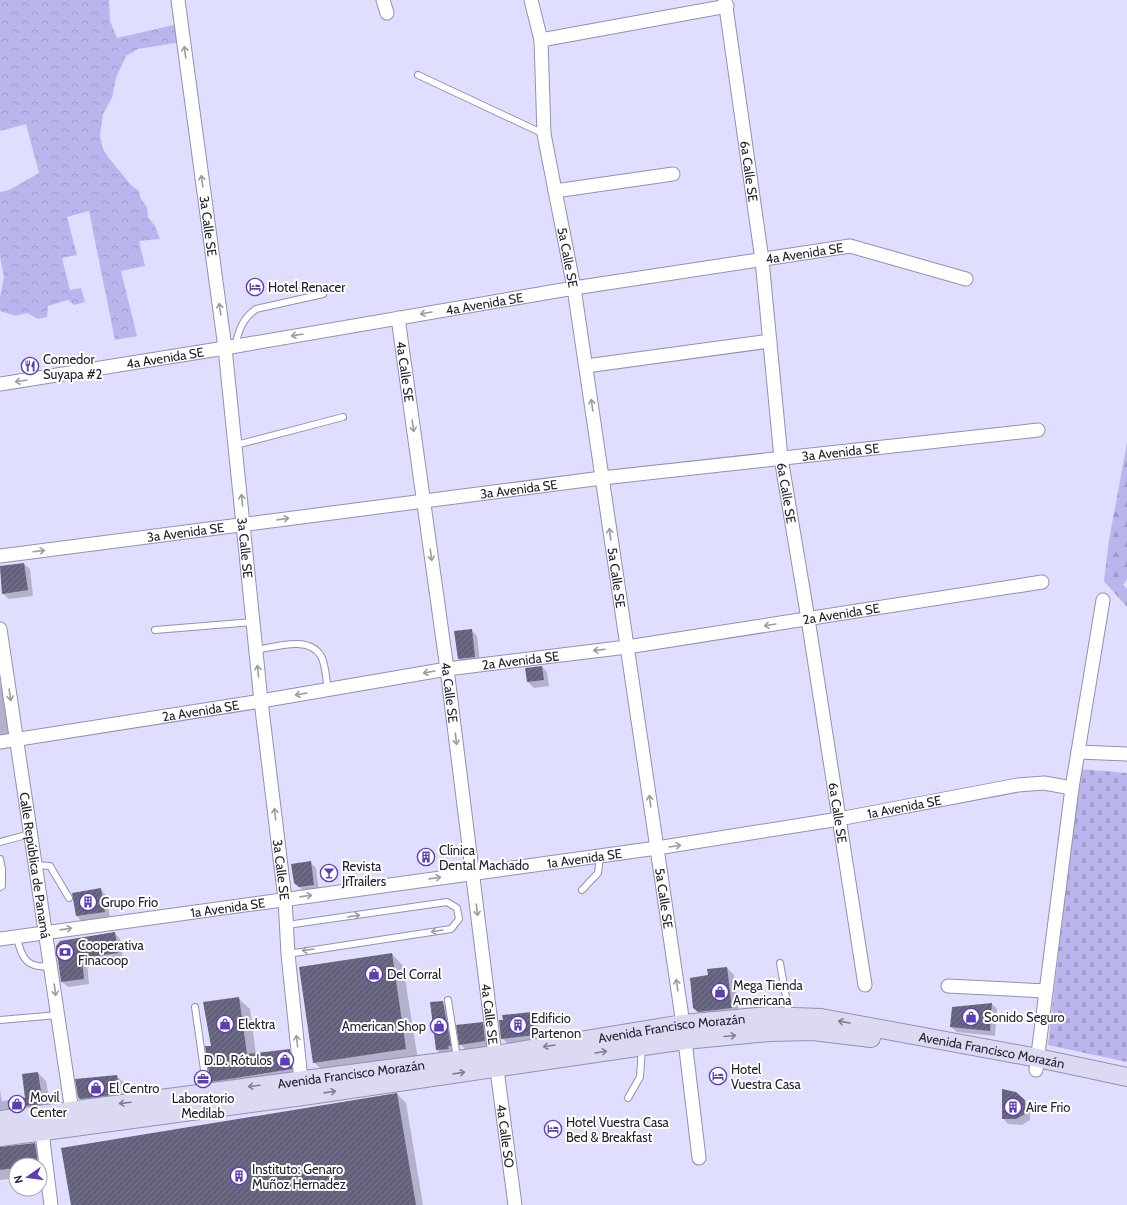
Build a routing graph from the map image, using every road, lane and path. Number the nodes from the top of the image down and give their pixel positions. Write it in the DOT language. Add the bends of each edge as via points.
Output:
graph roads {
  1 [pos="178,0"];
  2 [pos="383,0"];
  3 [pos="531,0"];
  4 [pos="726,3"];
  5 [pos="387,14"];
  6 [pos="541,40"];
  7 [pos="418,75"];
  8 [pos="544,134"];
  9 [pos="673,174"];
  10 [pos="555,191"];
  11 [pos="762,260"];
  12 [pos="966,279"];
  13 [pos="574,288"];
  14 [pos="323,294"];
  15 [pos="398,318"];
  16 [pos="770,341"];
  17 [pos="230,347"];
  18 [pos="586,366"];
  19 [pos="0,384"];
  20 [pos="344,417"];
  21 [pos="1038,430"];
  22 [pos="236,445"];
  23 [pos="781,458"];
  24 [pos="602,478"];
  25 [pos="424,500"];
  26 [pos="244,525"];
  27 [pos="0,556"];
  28 [pos="1042,582"];
  29 [pos="1103,600"];
  30 [pos="808,619"];
  31 [pos="254,622"];
  32 [pos="0,629"];
  33 [pos="155,630"];
  34 [pos="627,646"];
  35 [pos="256,650"];
  36 [pos="447,669"];
  37 [pos="328,690"];
  38 [pos="261,701"];
  39 [pos="16,740"];
  40 [pos="0,742"];
  41 [pos="1078,752"];
  42 [pos="1127,754"];
  43 [pos="1072,788"];
  44 [pos="839,820"];
  45 [pos="30,834"];
  46 [pos="0,842"];
  47 [pos="657,848"];
  48 [pos="600,856"];
  49 [pos="0,859"];
  50 [pos="35,865"];
  51 [pos="472,873"];
  52 [pos="0,887"];
  53 [pos="582,890"];
  54 [pos="69,898"];
  55 [pos="285,900"];
  56 [pos="288,926"];
  57 [pos="46,932"];
  58 [pos="16,937"];
  59 [pos="0,939"];
  60 [pos="288,954"];
  61 [pos="780,963"];
  62 [pos="51,966"];
  63 [pos="865,985"];
  64 [pos="948,986"];
  65 [pos="1046,991"];
  66 [pos="448,1000"];
  67 [pos="195,1007"];
  68 [pos="58,1015"];
  69 [pos="789,1016"];
  70 [pos="0,1020"];
  71 [pos="684,1032"];
  72 [pos="881,1034"];
  73 [pos="642,1046"];
  74 [pos="457,1060"];
  75 [pos="496,1061"];
  76 [pos="1037,1064"];
  77 [pos="1127,1077"];
  78 [pos="302,1088"];
  79 [pos="1127,1089"];
  80 [pos="207,1092"];
  81 [pos="628,1098"];
  82 [pos="42,1114"];
  83 [pos="73,1118"];
  84 [pos="0,1120"];
  85 [pos="41,1132"];
  86 [pos="0,1137"];
  87 [pos="698,1158"];
  88 [pos="51,1205"];
  89 [pos="515,1205"];
  17 -- 1 [label="street, 3a Calle SE, one-way"];
  2 -- 5 [label="street"];
  3 -- 6 [label="street, 5a Calle SE"];
  4 -- 6 [label="street"];
  4 -- 11 [label="street, 6a Calle SE"];
  6 -- 8 [label="street, 5a Calle SE"];
  7 -- 8 [label="lane"];
  8 -- 10 [label="street, 5a Calle SE"];
  9 -- 10 [label="street"];
  10 -- 13 [label="street, 5a Calle SE"];
  11 -- 12 [label="street, 4a Avenida SE" via="850,246"];
  11 -- 13 [label="street, 4a Avenida SE"];
  11 -- 16 [label="street, 6a Calle SE"];
  13 -- 15 [label="street, 4a Avenida SE, one-way"];
  13 -- 18 [label="street, 5a Calle SE"];
  14 -- 17 [label="lane" via="256,309 248,314"];
  15 -- 17 [label="street, 4a Avenida SE, one-way"];
  15 -- 25 [label="street, 4a Calle SE, one-way"];
  16 -- 18 [label="street"];
  16 -- 23 [label="street, 6a Calle SE"];
  17 -- 19 [label="street, 4a Avenida SE, one-way"];
  17 -- 22 [label="street, 3a Calle SE"];
  24 -- 18 [label="street, 5a Calle SE, one-way"];
  20 -- 22 [label="lane"];
  21 -- 23 [label="street, 3a Avenida SE"];
  26 -- 22 [label="street, 3a Calle SE, one-way"];
  23 -- 24 [label="street, 3a Avenida SE"];
  23 -- 30 [label="street, 6a Calle SE"];
  24 -- 25 [label="street, 3a Avenida SE"];
  34 -- 24 [label="street, 5a Calle SE, one-way"];
  26 -- 25 [label="street, 3a Avenida SE, one-way"];
  25 -- 36 [label="street, 4a Calle SE, one-way"];
  27 -- 26 [label="street, 3a Avenida SE, one-way"];
  26 -- 31 [label="street, 3a Calle SE"];
  28 -- 30 [label="street, 2a Avenida SE"];
  29 -- 41 [label="street"];
  30 -- 34 [label="street, 2a Avenida SE, one-way"];
  30 -- 44 [label="street, 6a Calle SE"];
  31 -- 33 [label="lane"];
  31 -- 35 [label="street, 3a Calle SE"];
  32 -- 39 [label="street, Calle República de Panamá, one-way"];
  34 -- 36 [label="street, 2a Avenida SE, one-way"];
  47 -- 34 [label="street, 5a Calle SE, one-way"];
  35 -- 37 [label="lane" via="294,644 313,648 321,656"];
  38 -- 35 [label="street, 3a Calle SE, one-way"];
  36 -- 37 [label="street, 2a Avenida SE, one-way"];
  36 -- 51 [label="street, 4a Calle SE, one-way"];
  37 -- 38 [label="street, 2a Avenida SE, one-way"];
  38 -- 39 [label="street, 2a Avenida SE"];
  55 -- 38 [label="street, 3a Calle SE, one-way"];
  39 -- 40 [label="street, 2a Avenida SE"];
  39 -- 45 [label="street, Calle República de Panamá"];
  41 -- 42 [label="street"];
  41 -- 43 [label="street"];
  43 -- 44 [label="street, 1a Avenida SE" via="1044,783 1018,785"];
  43 -- 65 [label="street"];
  47 -- 44 [label="street, 1a Avenida SE, one-way"];
  44 -- 63 [label="street, 6a Calle SE"];
  45 -- 46 [label="lane"];
  45 -- 50 [label="street, Calle República de Panamá"];
  47 -- 48 [label="street, 1a Avenida SE"];
  71 -- 47 [label="street, 5a Calle SE, one-way"];
  48 -- 51 [label="street, 1a Avenida SE"];
  48 -- 53 [label="lane" via="598,873"];
  49 -- 52 [label="lane" via="3,882"];
  50 -- 54 [label="lane" via="50,866"];
  50 -- 57 [label="street, Calle República de Panamá"];
  55 -- 51 [label="street, 1a Avenida SE, one-way"];
  51 -- 75 [label="street, 4a Calle SE, one-way"];
  55 -- 56 [label="street, 3a Calle SE"];
  57 -- 55 [label="street, 1a Avenida SE, one-way"];
  56 -- 60 [label="street, 3a Calle SE"];
  56 -- 60 [label="lane, one-way" via="447,902 457,908 459,919 451,929"];
  57 -- 58 [label="street, 1a Avenida SE"];
  57 -- 62 [label="street, Calle República de Panamá"];
  58 -- 59 [label="street, 1a Avenida SE"];
  58 -- 62 [label="lane" via="25,959 32,966"];
  78 -- 60 [label="street, 3a Calle SE, one-way"];
  61 -- 69 [label="lane"];
  62 -- 68 [label="street, Calle República de Panamá, one-way"];
  64 -- 65 [label="street"];
  65 -- 76 [label="street"];
  66 -- 74 [label="lane"];
  67 -- 80 [label="lane"];
  68 -- 70 [label="lane"];
  68 -- 83 [label="street, Calle República de Panamá"];
  69 -- 71 [label="main road, Avenida Francisco Morazán"];
  72 -- 69 [label="main road, Avenida Francisco Morazán, one-way" via="821,1018"];
  71 -- 72 [label="main road, Avenida Francisco Morazán, one-way" via="813,1031"];
  71 -- 73 [label="main road, Avenida Francisco Morazán"];
  71 -- 75 [label="main road, Avenida Francisco Morazán, one-way"];
  71 -- 87 [label="street, 5a Calle SE"];
  72 -- 76 [label="main road, Avenida Francisco Morazán"];
  75 -- 73 [label="main road, Avenida Francisco Morazán, one-way"];
  73 -- 81 [label="lane" via="640,1077"];
  74 -- 75 [label="main road, Avenida Francisco Morazán"];
  74 -- 78 [label="main road, Avenida Francisco Morazán"];
  78 -- 75 [label="main road, Avenida Francisco Morazán, one-way"];
  75 -- 89 [label="street, 4a Calle SO"];
  76 -- 77 [label="main road, Avenida Francisco Morazán"];
  76 -- 79 [label="main road, Avenida Francisco Morazán"];
  78 -- 80 [label="main road, Avenida Francisco Morazán, one-way"];
  78 -- 83 [label="main road, Avenida Francisco Morazán"];
  80 -- 83 [label="main road, Avenida Francisco Morazán, one-way"];
  82 -- 83 [label="main road, Avenida Francisco Morazán"];
  82 -- 84 [label="main road, Avenida Francisco Morazán"];
  82 -- 85 [label="street"];
  83 -- 85 [label="main road, Avenida Francisco Morazán"];
  85 -- 86 [label="main road, Avenida Francisco Morazán"];
  85 -- 88 [label="street"];
}
